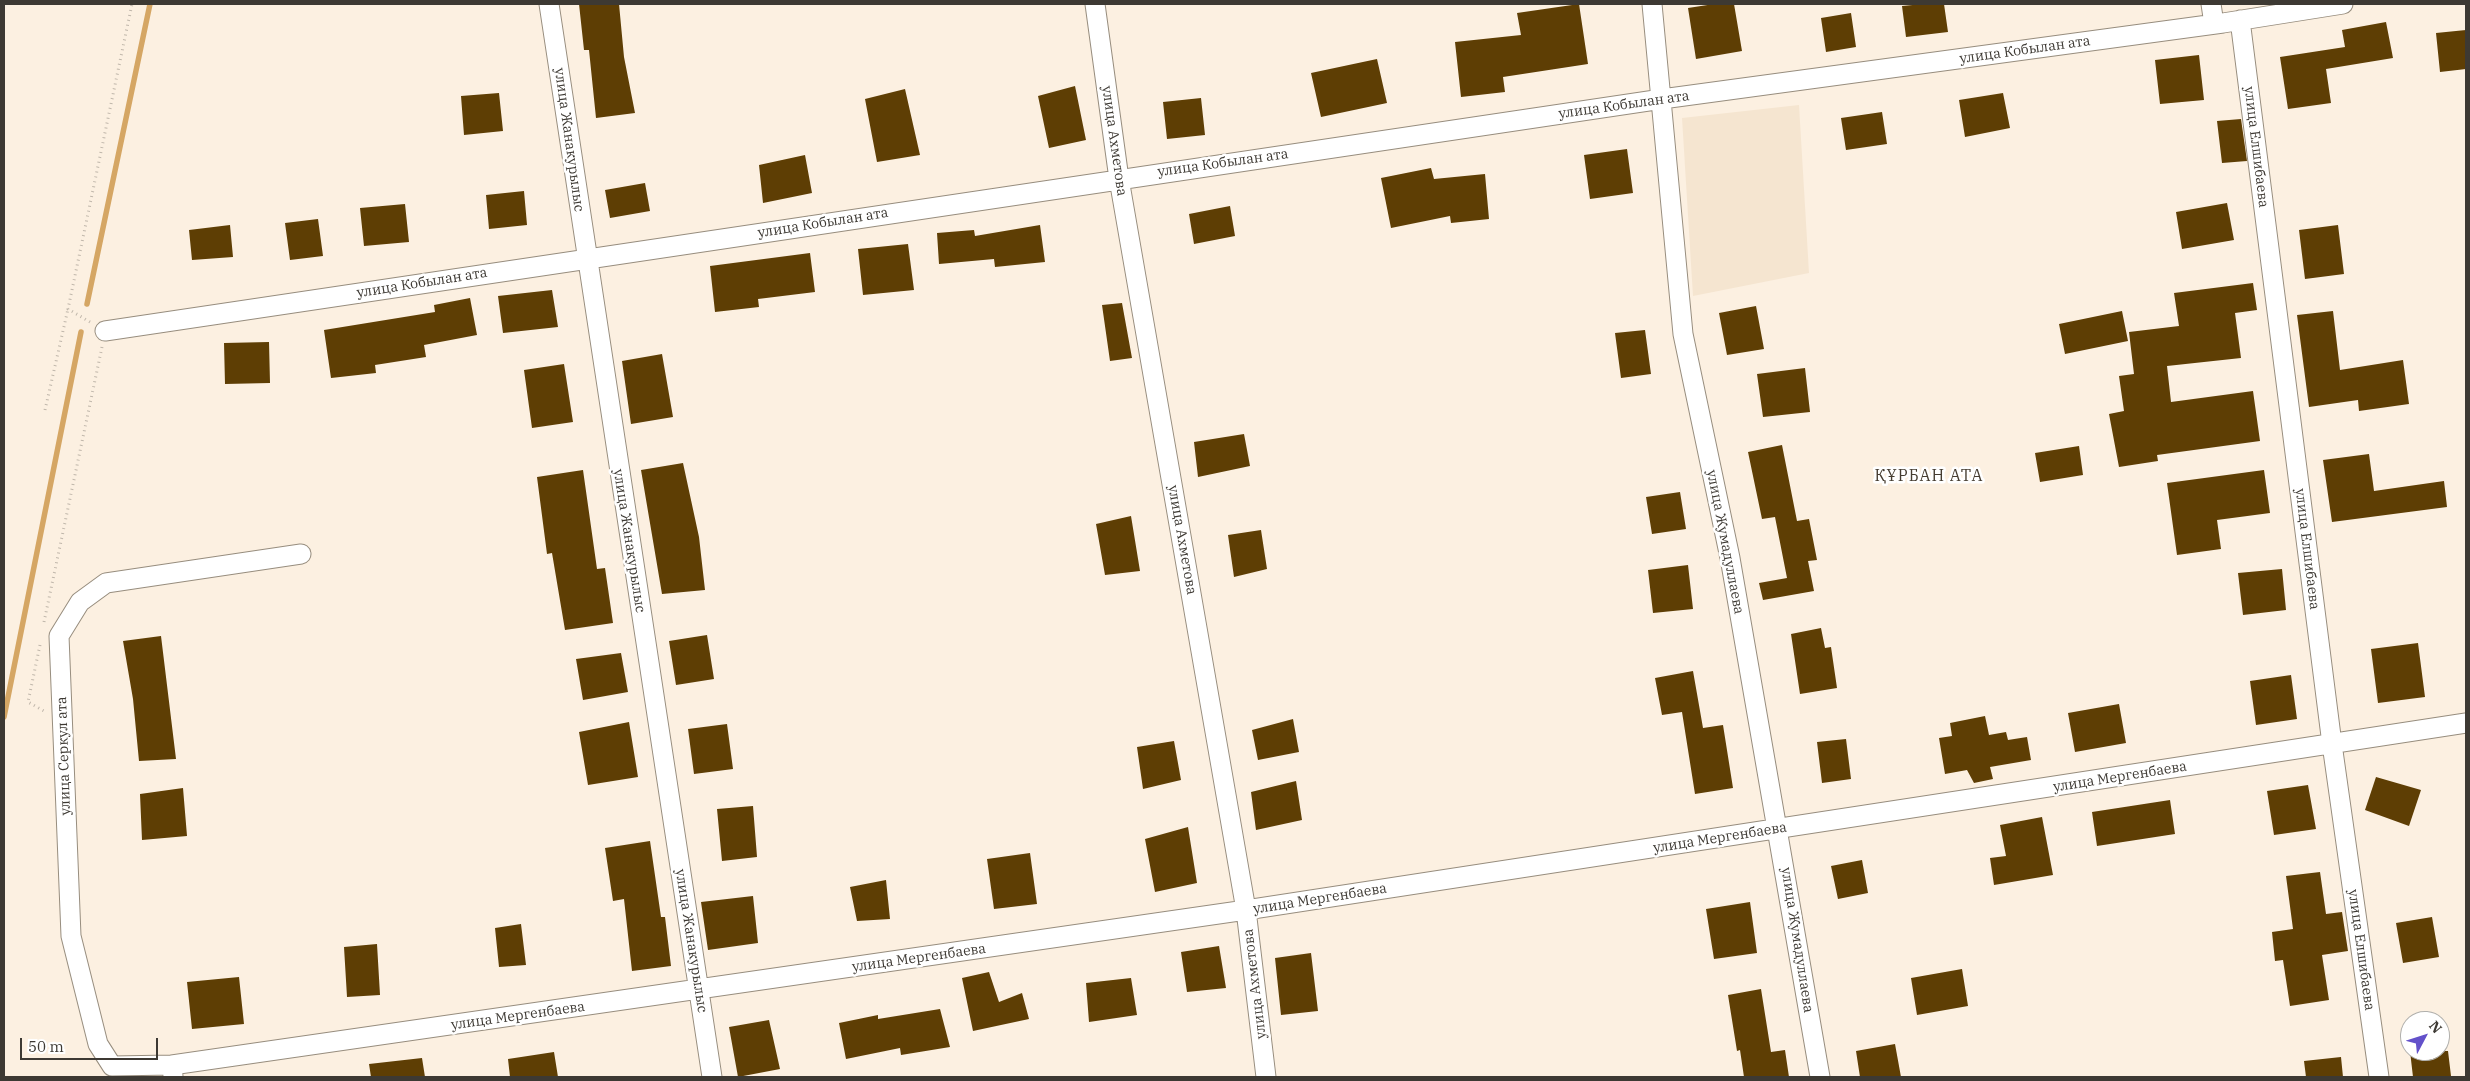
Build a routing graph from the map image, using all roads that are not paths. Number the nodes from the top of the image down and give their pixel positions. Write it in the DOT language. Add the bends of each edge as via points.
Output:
graph roads {
  1 [pos="549,4"];
  2 [pos="1095,4"];
  3 [pos="1652,4"];
  4 [pos="2211,4"];
  5 [pos="2343,4"];
  6 [pos="2240,20"];
  7 [pos="2214,24"];
  8 [pos="1662,99"];
  9 [pos="1119,179"];
  10 [pos="586,258"];
  11 [pos="105,331"];
  12 [pos="302,554"];
  13 [pos="2466,723"];
  14 [pos="2332,744"];
  15 [pos="1778,829"];
  16 [pos="1246,910"];
  17 [pos="698,990"];
  18 [pos="172,1071"];
  19 [pos="712,1077"];
  20 [pos="1266,1077"];
  21 [pos="1820,1077"];
  22 [pos="2379,1077"];
  1 -- 10 [label="street, улица Жанакурылыс"];
  2 -- 9 [label="street, улица Ахметова"];
  3 -- 8 [label="street, улица Жумадуллаева"];
  4 -- 7 [label="street"];
  5 -- 6 [label="street, улица Кобылан ата"];
  6 -- 7 [label="street, улица Кобылан ата"];
  6 -- 14 [label="street, улица Елшибаева"];
  7 -- 8 [label="street, улица Кобылан ата"];
  8 -- 9 [label="street, улица Кобылан ата"];
  8 -- 15 [label="street, улица Жумадуллаева" via="1683,334 1730,558"];
  9 -- 10 [label="street, улица Кобылан ата"];
  9 -- 16 [label="street, улица Ахметова"];
  10 -- 11 [label="street, улица Кобылан ата"];
  10 -- 17 [label="street, улица Жанакурылыс"];
  12 -- 18 [label="street, улица Серкул ата" via="106,582 80,602 59,636 71,936 98,1044 112,1066"];
  13 -- 14 [label="street, улица Мергенбаева"];
  14 -- 15 [label="street, улица Мергенбаева"];
  14 -- 22 [label="street, улица Елшибаева"];
  15 -- 16 [label="street, улица Мергенбаева"];
  15 -- 21 [label="street, улица Жумадуллаева"];
  16 -- 17 [label="street, улица Мергенбаева"];
  16 -- 20 [label="street, улица Ахметова"];
  17 -- 18 [label="street, улица Мергенбаева"];
  17 -- 19 [label="street, улица Жанакурылыс"];
}
